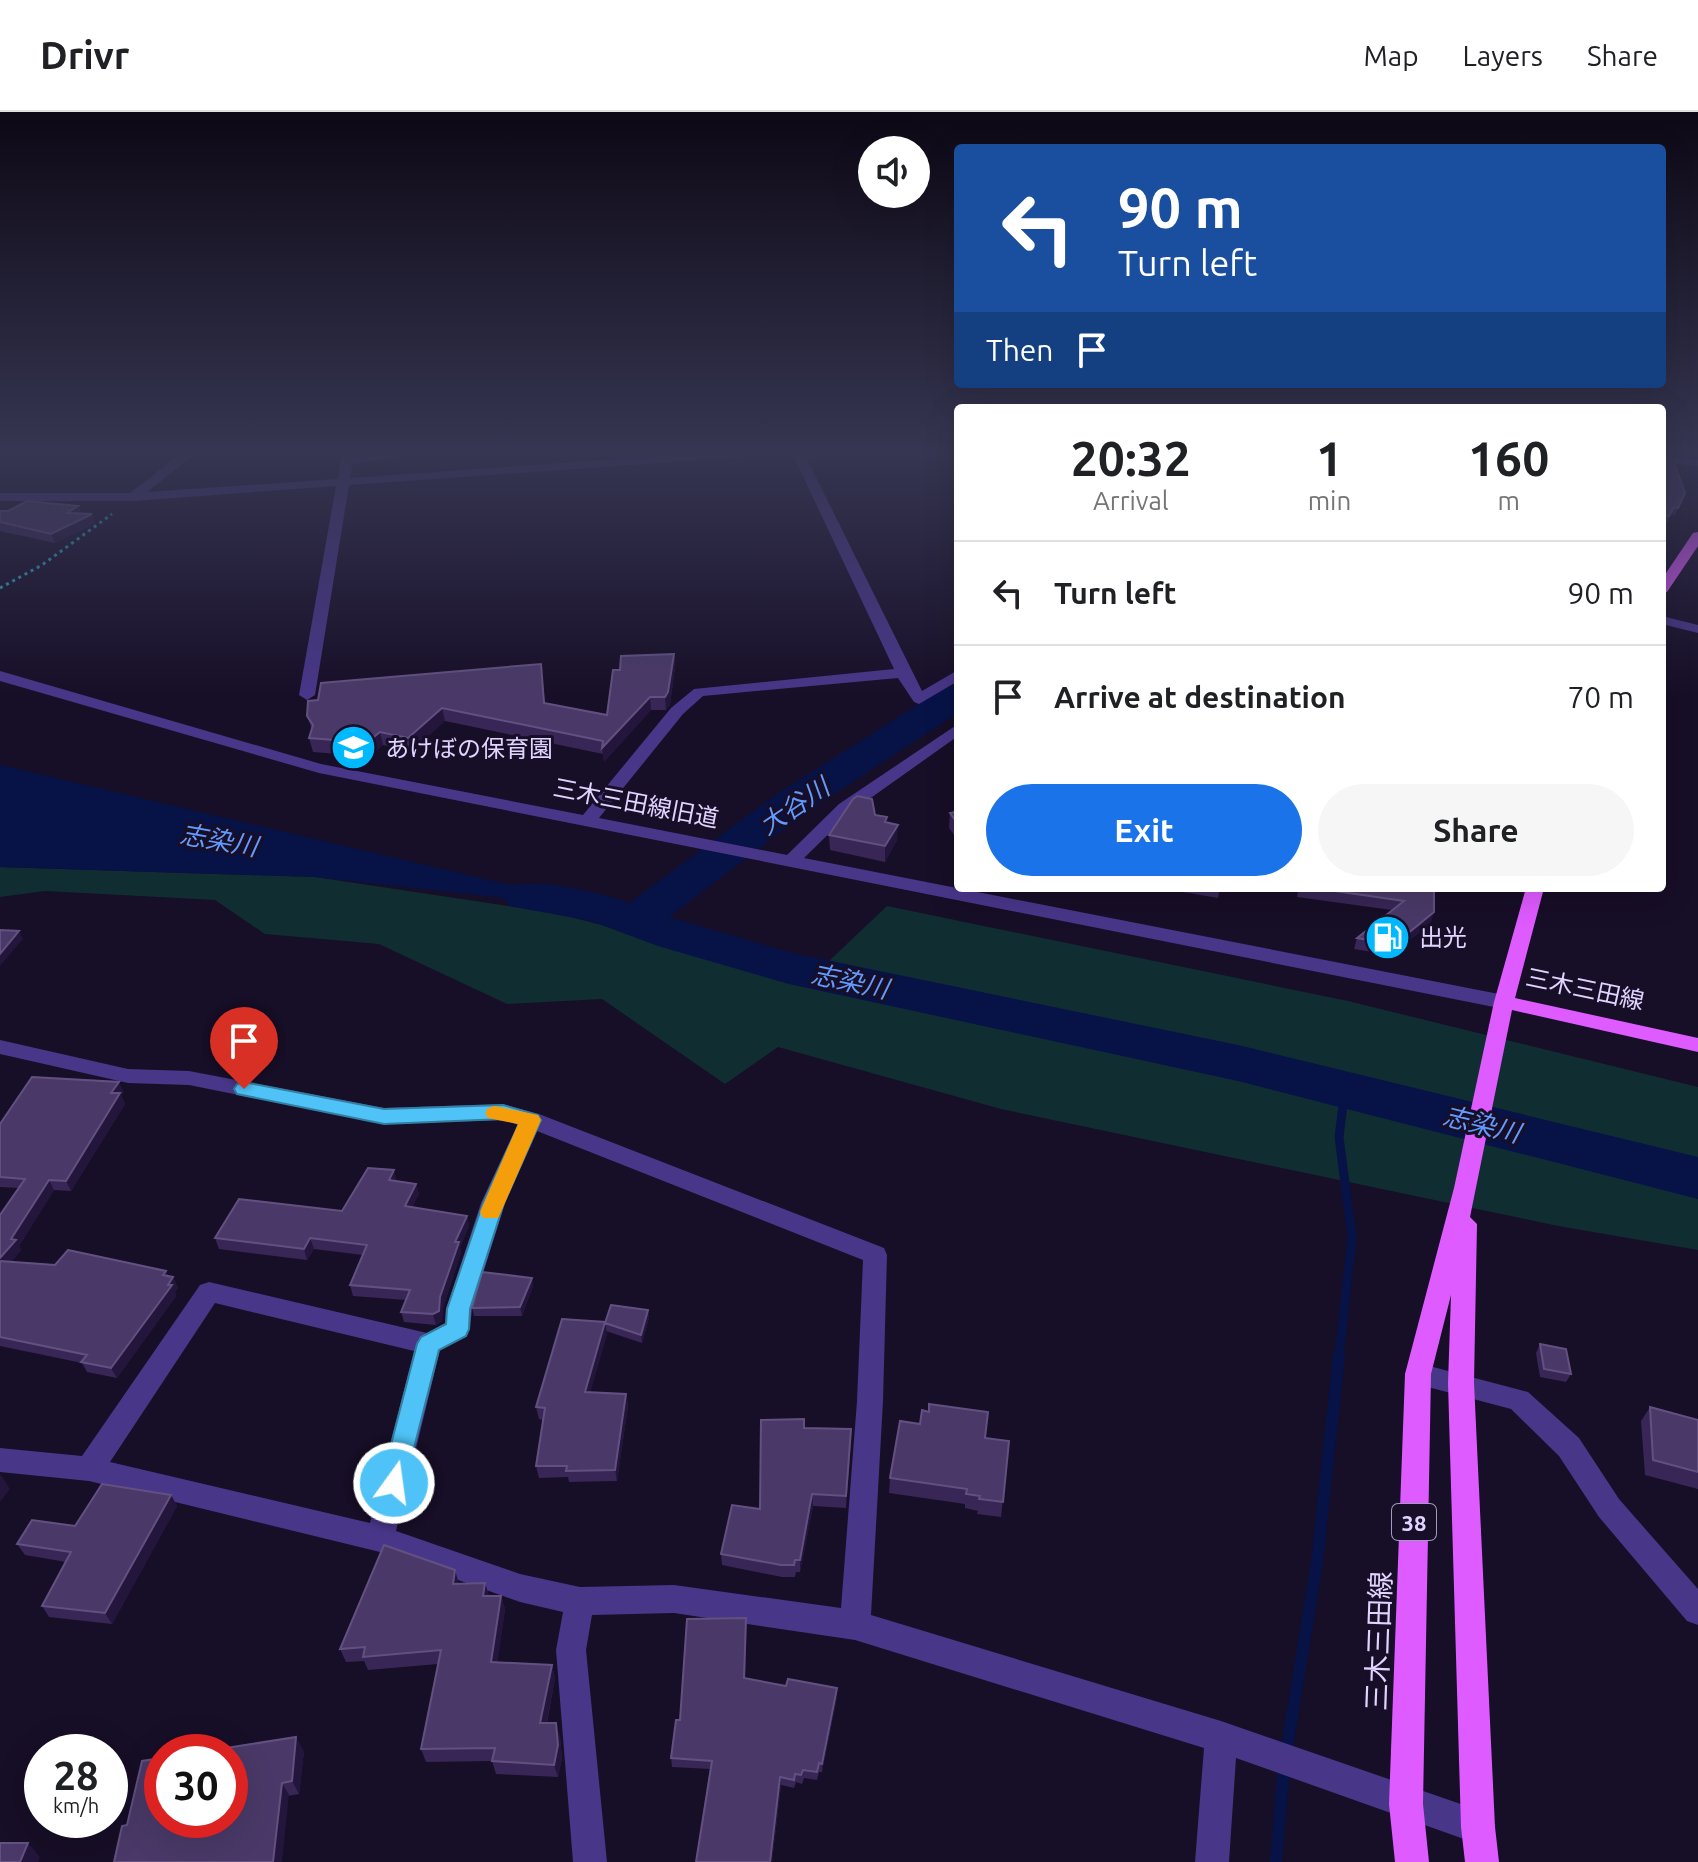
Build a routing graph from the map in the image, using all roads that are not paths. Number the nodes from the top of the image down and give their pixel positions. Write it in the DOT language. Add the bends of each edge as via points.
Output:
graph roads {
  1 [pos="333,535"];
  2 [pos="837,535"];
  3 [pos="1698,536"];
  4 [pos="1666,583"];
  5 [pos="1666,621"];
  6 [pos="1698,629"];
  7 [pos="903,673"];
  8 [pos="0,676"];
  9 [pos="954,677"];
  10 [pos="307,695"];
  11 [pos="954,732"];
  12 [pos="587,821"];
  13 [pos="792,860"];
  14 [pos="1534,892"];
  15 [pos="1504,1002"];
  16 [pos="1698,1045"];
  17 [pos="0,1047"];
  18 [pos="531,1120"];
  19 [pos="1466,1188"];
  20 [pos="429,1344"];
  21 [pos="1418,1374"];
  22 [pos="1461,1383"];
  23 [pos="0,1460"];
  24 [pos="89,1469"];
  25 [pos="380,1539"];
  26 [pos="580,1601"];
  27 [pos="1698,1611"];
  28 [pos="855,1625"];
  29 [pos="1235,1742"];
  30 [pos="1406,1804"];
  31 [pos="1478,1827"];
  32 [pos="590,1862"];
  33 [pos="1212,1862"];
  34 [pos="1412,1862"];
  35 [pos="1482,1862"];
  1 -- 10 [label="street"];
  2 -- 7 [label="street"];
  3 -- 4 [label="main road"];
  5 -- 6 [label="street"];
  7 -- 9 [label="street" via="919,699"];
  7 -- 12 [label="street" via="699,692 677,711"];
  8 -- 12 [label="street, 三木三田線旧道" via="319,768"];
  11 -- 13 [label="street" via="845,808"];
  12 -- 13 [label="street, 三木三田線旧道"];
  13 -- 15 [label="street, 三木三田線旧道"];
  14 -- 15 [label="main road"];
  15 -- 16 [label="main road, 三木三田線"];
  15 -- 19 [label="main road, 三木三田線 / 38"];
  17 -- 18 [label="street" via="128,1076 189,1078 384,1116 503,1112"];
  18 -- 20 [label="street" via="493,1203 457,1329"];
  18 -- 28 [label="street" via="875,1255"];
  19 -- 21 [label="main road, 三木三田線 / 38"];
  19 -- 22 [label="main road, 三木三田線 / 38"];
  20 -- 24 [label="street" via="209,1292"];
  20 -- 25 [label="street"];
  21 -- 22 [label="street"];
  21 -- 30 [label="main road, 三木三田線 / 38"];
  22 -- 27 [label="street" via="1519,1400 1569,1447 1609,1508"];
  22 -- 31 [label="main road, 三木三田線 / 38"];
  23 -- 24 [label="street"];
  24 -- 25 [label="street"];
  25 -- 26 [label="street" via="520,1588"];
  26 -- 28 [label="street" via="674,1599"];
  26 -- 32 [label="street" via="571,1650"];
  28 -- 29 [label="street"];
  29 -- 30 [label="street"];
  29 -- 33 [label="street"];
  30 -- 31 [label="street"];
  30 -- 34 [label="main road, 三木三田線 / 38"];
  31 -- 35 [label="main road, 三木三田線 / 38"];
}
